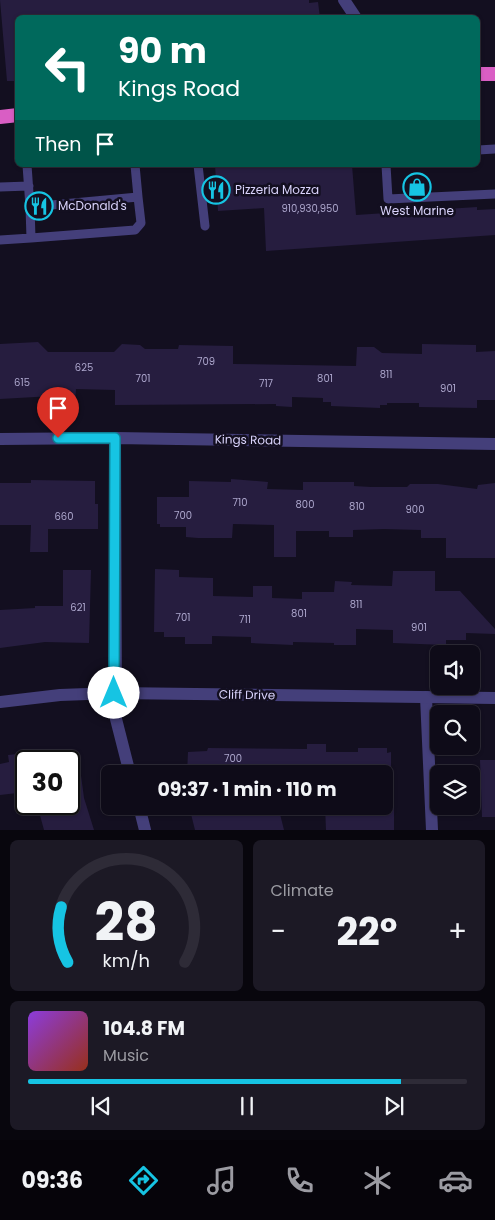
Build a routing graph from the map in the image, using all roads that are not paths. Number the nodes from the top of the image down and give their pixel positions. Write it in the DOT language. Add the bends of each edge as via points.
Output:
graph roads {
  1 [pos="344,0"];
  2 [pos="354,15"];
  3 [pos="480,74"];
  4 [pos="495,74"];
  5 [pos="15,115"];
  6 [pos="0,117"];
  7 [pos="495,149"];
  8 [pos="480,150"];
  9 [pos="27,167"];
  10 [pos="135,167"];
  11 [pos="198,167"];
  12 [pos="386,167"];
  13 [pos="29,186"];
  14 [pos="0,188"];
  15 [pos="495,194"];
  16 [pos="138,197"];
  17 [pos="30,206"];
  18 [pos="205,226"];
  19 [pos="31,238"];
  20 [pos="0,240"];
  21 [pos="115,438"];
  22 [pos="0,439"];
  23 [pos="495,444"];
  24 [pos="114,693"];
  25 [pos="426,697"];
  26 [pos="495,698"];
  27 [pos="0,702"];
  28 [pos="128,765"];
  29 [pos="141,815"];
  30 [pos="145,830"];
  31 [pos="432,830"];
  1 -- 2 [label="street"];
  3 -- 4 [label="highway"];
  5 -- 6 [label="highway"];
  7 -- 8 [label="lane"];
  9 -- 13 [label="lane"];
  10 -- 16 [label="lane"];
  11 -- 18 [label="lane"];
  12 -- 15 [label="lane" via="388,199"];
  13 -- 14 [label="lane"];
  13 -- 17 [label="lane"];
  16 -- 17 [label="lane"];
  16 -- 19 [label="lane" via="141,223 135,230"];
  17 -- 19 [label="lane"];
  19 -- 20 [label="lane"];
  21 -- 22 [label="street, Kings Road"];
  21 -- 23 [label="street, Kings Road"];
  21 -- 24 [label="street"];
  24 -- 25 [label="street, Cliff Drive"];
  24 -- 27 [label="street, Cliff Drive" via="60,694"];
  24 -- 28 [label="street" via="116,719"];
  25 -- 26 [label="street, Cliff Drive"];
  25 -- 31 [label="street"];
  29 -- 30 [label="street"];
}
